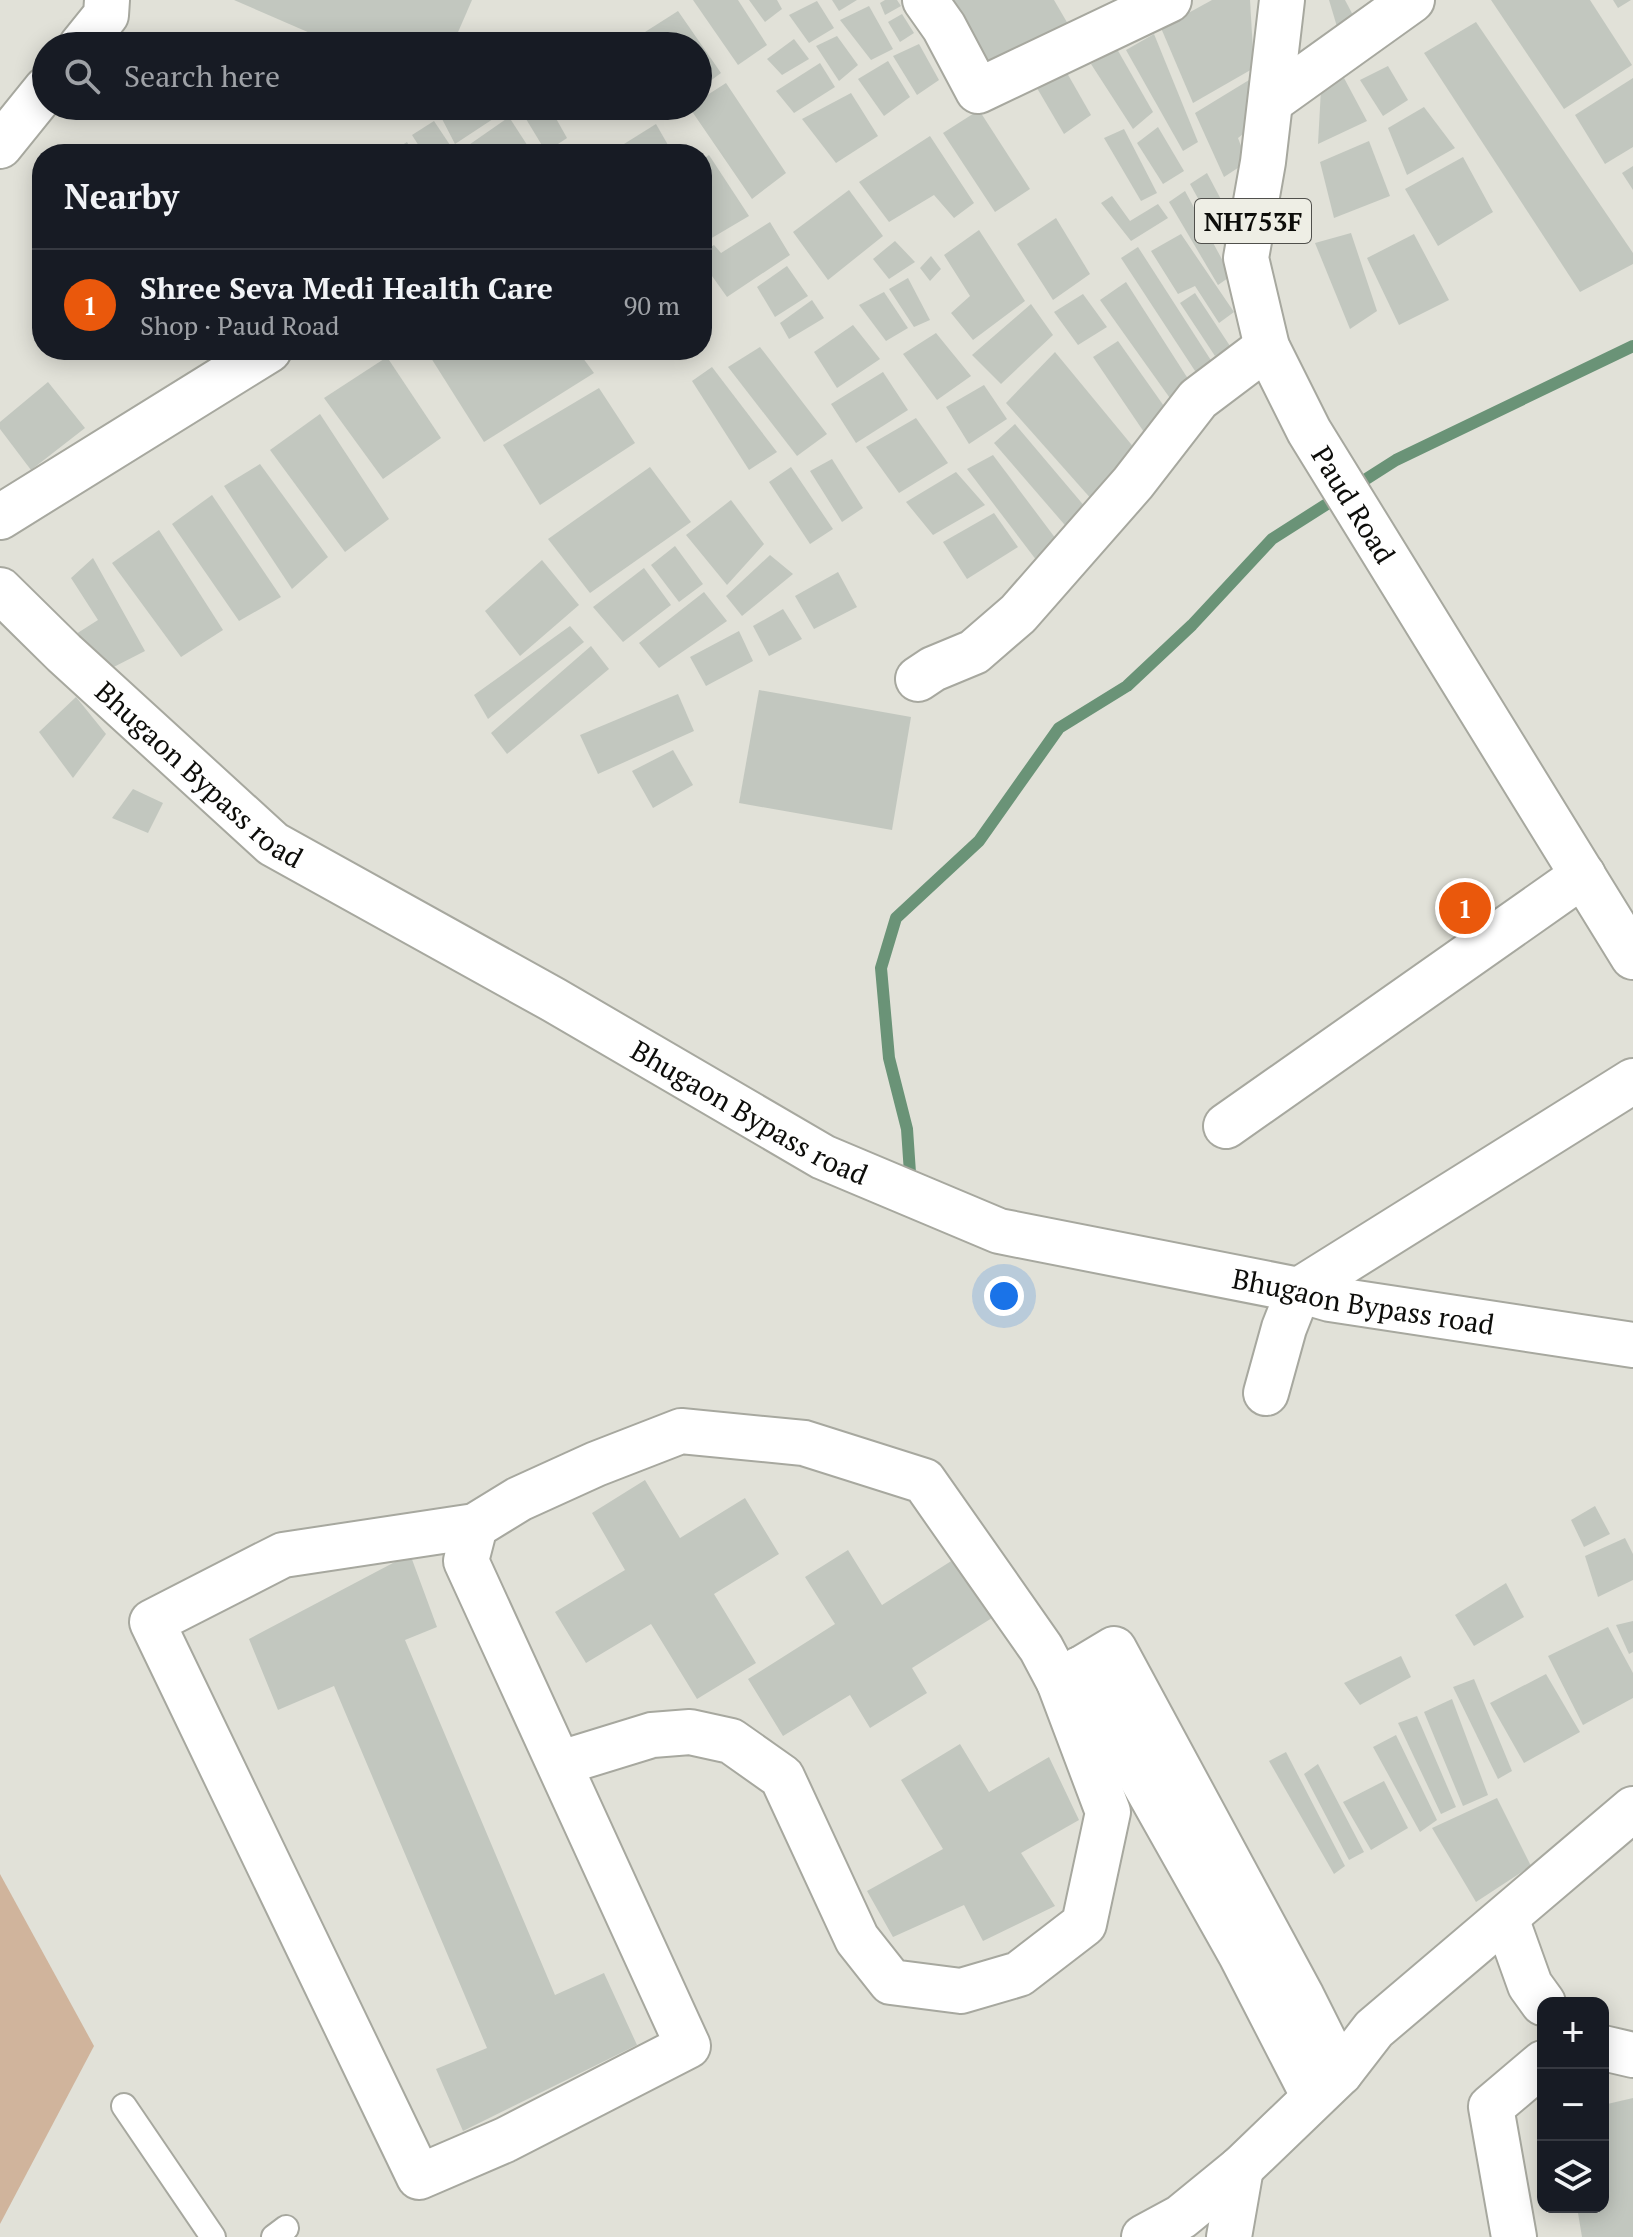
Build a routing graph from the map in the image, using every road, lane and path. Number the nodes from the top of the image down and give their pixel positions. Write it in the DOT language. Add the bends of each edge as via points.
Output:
graph roads {
  1 [pos="107,0"];
  2 [pos="925,0"];
  3 [pos="1169,0"];
  4 [pos="1282,0"];
  5 [pos="1412,0"];
  6 [pos="92,32"];
  7 [pos="1271,101"];
  8 [pos="32,106"];
  9 [pos="0,146"];
  10 [pos="1267,347"];
  11 [pos="253,360"];
  12 [pos="0,517"];
  13 [pos="0,590"];
  14 [pos="918,679"];
  15 [pos="1583,875"];
  16 [pos="1633,957"];
  17 [pos="1633,1081"];
  18 [pos="1226,1126"];
  19 [pos="1299,1290"];
  20 [pos="1633,1345"];
  21 [pos="1266,1393"];
  22 [pos="475,1526"];
  23 [pos="1084,1667"];
  24 [pos="561,1763"];
  25 [pos="1633,1809"];
  26 [pos="1506,1918"];
  27 [pos="1539,1997"];
  28 [pos="1609,2049"];
  29 [pos="1633,2055"];
  30 [pos="1537,2068"];
  31 [pos="1327,2085"];
  32 [pos="124,2106"];
  33 [pos="1241,2168"];
  34 [pos="213,2237"];
  35 [pos="1144,2237"];
  36 [pos="1229,2237"];
  37 [pos="1514,2237"];
  1 -- 6 [label="street" via="106,15"];
  2 -- 3 [label="street" via="978,91"];
  4 -- 7 [label="street, Paud Road / NH753F"];
  5 -- 7 [label="street"];
  7 -- 10 [label="street, Paud Road / NH753F" via="1246,258"];
  8 -- 9 [label="street"];
  10 -- 14 [label="street" via="1198,399 1125,493 1018,614 974,652"];
  10 -- 15 [label="street, Paud Road / NH753F" via="1309,431"];
  11 -- 12 [label="street"];
  13 -- 19 [label="street, Bhugaon Bypass road" via="273,844 823,1157 999,1231"];
  15 -- 16 [label="street, Paud Road / NH753F"];
  15 -- 18 [label="street"];
  17 -- 19 [label="street"];
  19 -- 20 [label="street, Bhugaon Bypass road"];
  19 -- 21 [label="street"];
  22 -- 23 [label="street" via="519,1499 681,1431 804,1443 924,1481 1041,1648"];
  22 -- 24 [label="street" via="466,1561"];
  22 -- 24 [label="street" via="283,1555 152,1622 419,2177 505,2140 688,2046"];
  23 -- 24 [label="street" via="1108,1812 1084,1924 1019,1974 961,1991 891,1982 857,1939 782,1777 731,1741 690,1732 652,1735"];
  23 -- 31 [label="street" via="1274,1983"];
  25 -- 26 [label="street"];
  26 -- 27 [label="street"];
  26 -- 31 [label="street" via="1374,2029"];
  28 -- 29 [label="street"];
  30 -- 37 [label="street" via="1491,2107"];
  31 -- 33 [label="street"];
  32 -- 34 [label="lane"];
  33 -- 35 [label="street" via="1181,2217"];
  33 -- 36 [label="street"];
}
